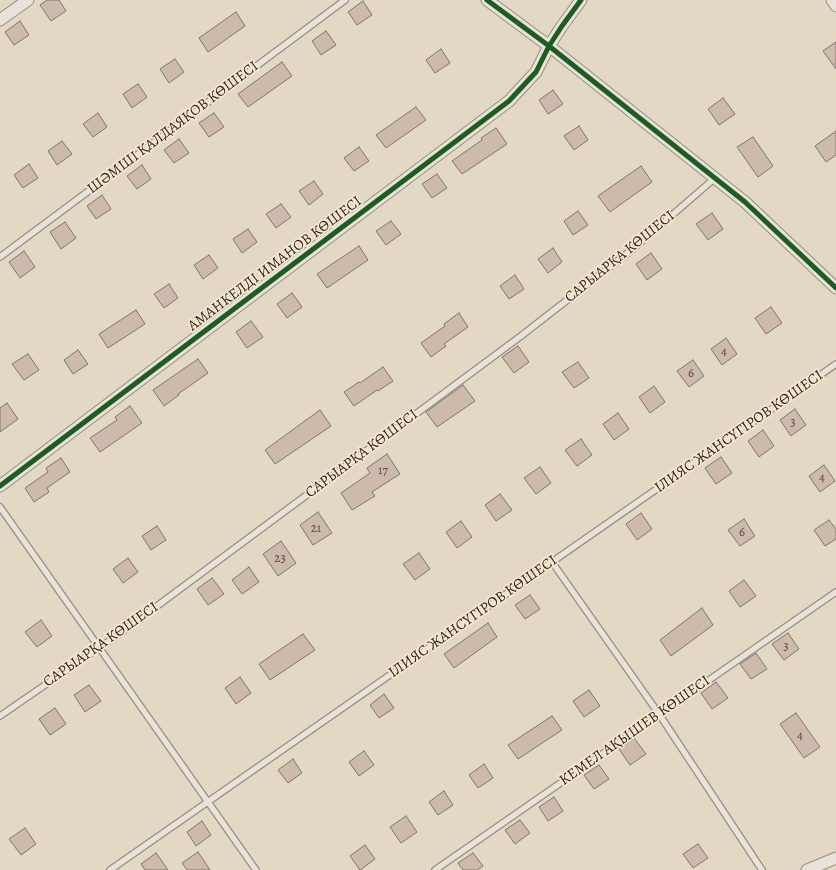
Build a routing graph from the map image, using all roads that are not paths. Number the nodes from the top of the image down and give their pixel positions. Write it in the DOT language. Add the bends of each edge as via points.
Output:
graph roads {
  1 [pos="28,0"];
  2 [pos="345,0"];
  3 [pos="487,0"];
  4 [pos="581,0"];
  5 [pos="832,0"];
  6 [pos="836,6"];
  7 [pos="0,20"];
  8 [pos="550,46"];
  9 [pos="715,178"];
  10 [pos="0,257"];
  11 [pos="836,288"];
  12 [pos="836,364"];
  13 [pos="0,486"];
  14 [pos="0,507"];
  15 [pos="552,562"];
  16 [pos="836,592"];
  17 [pos="100,647"];
  18 [pos="659,714"];
  19 [pos="0,716"];
  20 [pos="209,801"];
  21 [pos="836,858"];
  22 [pos="110,870"];
  23 [pos="256,870"];
  24 [pos="434,870"];
  25 [pos="762,870"];
  26 [pos="807,870"];
  1 -- 7 [label="street"];
  2 -- 10 [label="lane, ШӘМШІ ҚАЛДАЯҚОВ КӨШЕСІ"];
  3 -- 8 [label="street"];
  4 -- 8 [label="street, АМАНКЕЛДІ ИМАНОВ КӨШЕСІ"];
  5 -- 6 [label="street"];
  8 -- 9 [label="street"];
  8 -- 13 [label="street, АМАНКЕЛДІ ИМАНОВ КӨШЕСІ" via="536,72 509,101"];
  9 -- 11 [label="street" via="745,202"];
  9 -- 17 [label="lane, САРЫАРҚА КӨШЕСІ" via="634,248 521,336"];
  12 -- 15 [label="lane, ІЛИЯС ЖАНСҮГІРОВ КӨШЕСІ"];
  14 -- 17 [label="lane"];
  15 -- 18 [label="lane"];
  15 -- 20 [label="lane, ІЛИЯС ЖАНСҮГІРОВ КӨШЕСІ"];
  16 -- 18 [label="lane, КЕМЕЛ АҚЫШЕВ КӨШЕСІ"];
  17 -- 19 [label="lane, САРЫАРҚА КӨШЕСІ"];
  17 -- 20 [label="lane"];
  18 -- 24 [label="lane, КЕМЕЛ АҚЫШЕВ КӨШЕСІ"];
  18 -- 25 [label="lane"];
  20 -- 22 [label="lane, ІЛИЯС ЖАНСҮГІРОВ КӨШЕСІ"];
  20 -- 23 [label="lane"];
  21 -- 26 [label="street"];
}
